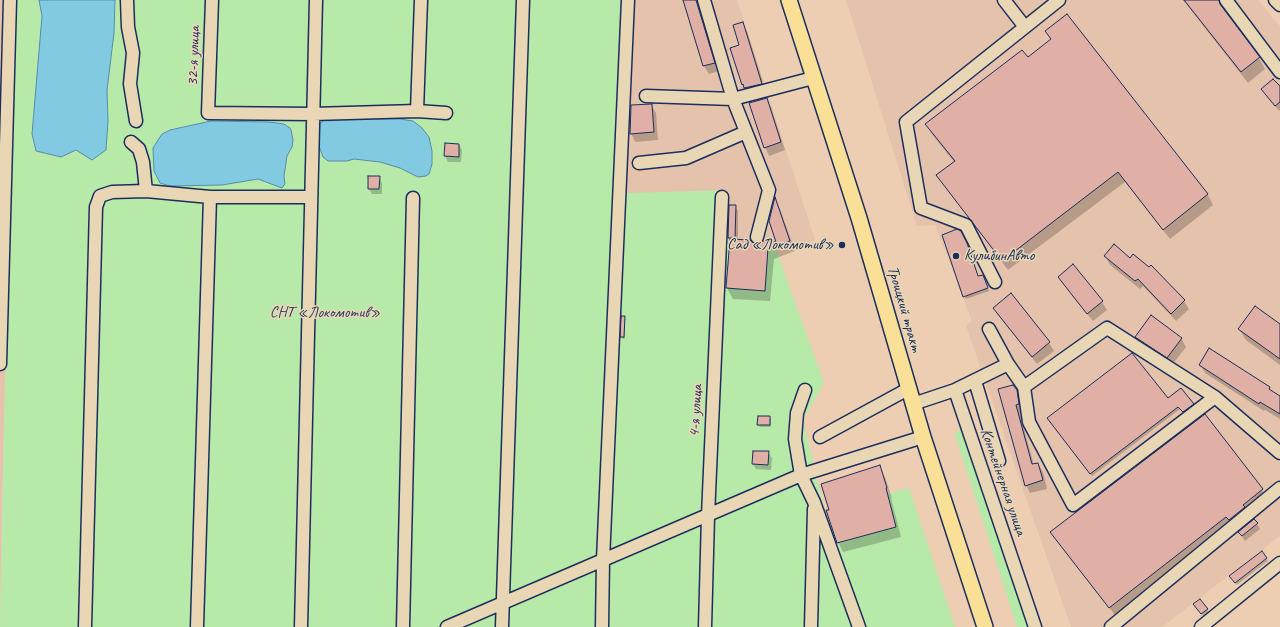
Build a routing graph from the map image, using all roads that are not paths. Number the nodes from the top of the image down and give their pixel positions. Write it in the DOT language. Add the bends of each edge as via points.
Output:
graph roads {
  1 [pos="10,0"];
  2 [pos="127,0"];
  3 [pos="212,0"];
  4 [pos="316,0"];
  5 [pos="421,0"];
  6 [pos="522,0"];
  7 [pos="628,0"];
  8 [pos="704,0"];
  9 [pos="789,0"];
  10 [pos="1004,0"];
  11 [pos="1059,0"];
  12 [pos="1226,0"];
  13 [pos="1275,0"];
  14 [pos="1280,5"];
  15 [pos="1025,27"];
  16 [pos="1280,72"];
  17 [pos="813,78"];
  18 [pos="646,96"];
  19 [pos="732,99"];
  20 [pos="416,111"];
  21 [pos="446,113"];
  22 [pos="313,114"];
  23 [pos="136,121"];
  24 [pos="746,132"];
  25 [pos="130,142"];
  26 [pos="639,163"];
  27 [pos="146,191"];
  28 [pos="210,197"];
  29 [pos="311,197"];
  30 [pos="722,197"];
  31 [pos="413,198"];
  32 [pos="757,237"];
  33 [pos="995,282"];
  34 [pos="989,329"];
  35 [pos="0,364"];
  36 [pos="1008,364"];
  37 [pos="975,381"];
  38 [pos="1024,386"];
  39 [pos="908,389"];
  40 [pos="805,390"];
  41 [pos="955,390"];
  42 [pos="1215,397"];
  43 [pos="913,404"];
  44 [pos="820,437"];
  45 [pos="923,438"];
  46 [pos="1280,453"];
  47 [pos="999,461"];
  48 [pos="801,475"];
  49 [pos="1280,488"];
  50 [pos="814,502"];
  51 [pos="708,516"];
  52 [pos="603,560"];
  53 [pos="1280,563"];
  54 [pos="503,603"];
  55 [pos="85,627"];
  56 [pos="197,627"];
  57 [pos="301,627"];
  58 [pos="403,627"];
  59 [pos="447,627"];
  60 [pos="502,627"];
  61 [pos="602,627"];
  62 [pos="705,627"];
  63 [pos="811,627"];
  64 [pos="859,627"];
  65 [pos="985,627"];
  66 [pos="1035,627"];
  67 [pos="1111,627"];
  68 [pos="1201,627"];
  1 -- 35 [label="street"];
  2 -- 23 [label="street" via="128,27 133,53 130,84"];
  3 -- 22 [label="street, 32-я улица" via="208,113"];
  4 -- 22 [label="street"];
  5 -- 20 [label="street"];
  6 -- 54 [label="street"];
  7 -- 52 [label="street"];
  8 -- 19 [label="street"];
  9 -- 17 [label="main road, Троицкий тракт"];
  10 -- 15 [label="street"];
  11 -- 15 [label="street"];
  12 -- 16 [label="street"];
  13 -- 14 [label="street"];
  15 -- 33 [label="street" via="906,122 921,208 966,225"];
  17 -- 19 [label="street"];
  17 -- 39 [label="main road, Троицкий тракт" via="859,218"];
  18 -- 19 [label="street"];
  19 -- 24 [label="street"];
  20 -- 21 [label="street"];
  20 -- 22 [label="street"];
  22 -- 29 [label="street"];
  24 -- 26 [label="street" via="686,158"];
  24 -- 32 [label="street" via="769,190"];
  25 -- 27 [label="street" via="139,149"];
  27 -- 28 [label="street"];
  27 -- 55 [label="street" via="112,192 100,196 96,207"];
  28 -- 29 [label="street"];
  28 -- 56 [label="street"];
  29 -- 57 [label="street"];
  30 -- 51 [label="street, 4-я улица"];
  31 -- 58 [label="street"];
  34 -- 36 [label="street"];
  36 -- 37 [label="street"];
  36 -- 38 [label="street"];
  37 -- 41 [label="street"];
  37 -- 47 [label="street"];
  38 -- 42 [label="street" via="1107,328"];
  38 -- 42 [label="street" via="1029,422 1073,504"];
  39 -- 43 [label="main road, Троицкий тракт"];
  39 -- 44 [label="street"];
  40 -- 48 [label="street" via="797,413 795,439"];
  41 -- 43 [label="street"];
  41 -- 66 [label="street, Контейнерная улица"];
  42 -- 46 [label="street"];
  43 -- 45 [label="main road, Троицкий тракт"];
  45 -- 48 [label="street"];
  45 -- 65 [label="main road, Троицкий тракт"];
  48 -- 50 [label="street"];
  48 -- 51 [label="street"];
  49 -- 67 [label="street"];
  50 -- 63 [label="street"];
  50 -- 64 [label="street"];
  51 -- 52 [label="street"];
  51 -- 62 [label="street, 4-я улица"];
  52 -- 54 [label="street"];
  52 -- 61 [label="street"];
  53 -- 68 [label="street"];
  54 -- 59 [label="street"];
  54 -- 60 [label="street"];
}
